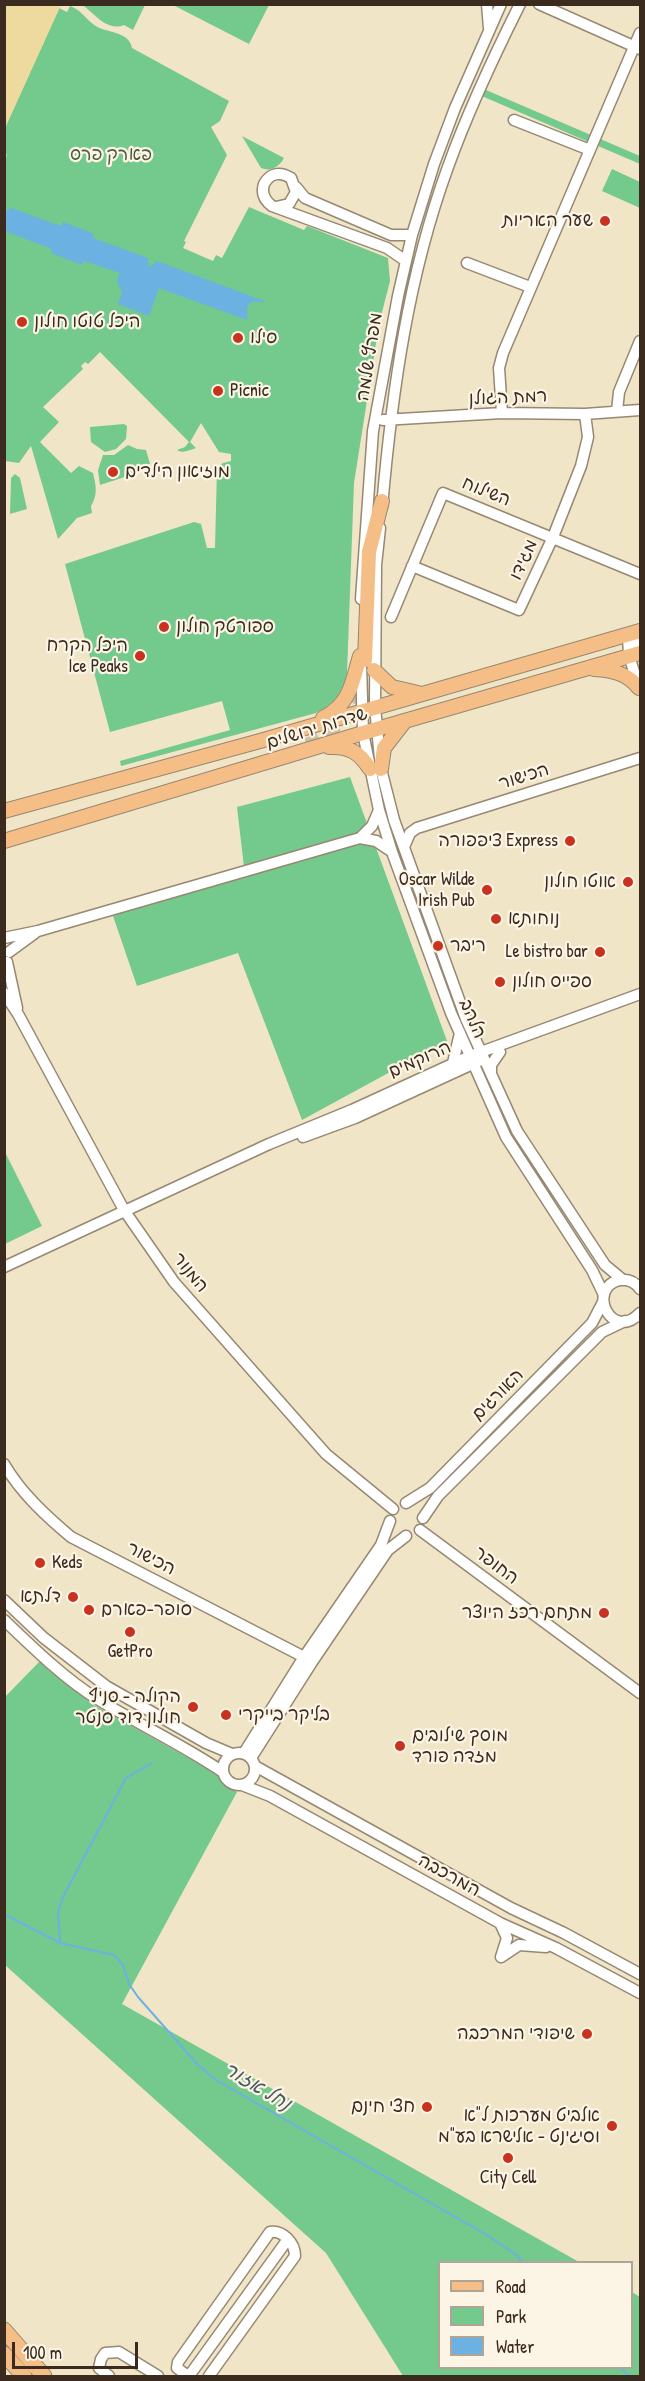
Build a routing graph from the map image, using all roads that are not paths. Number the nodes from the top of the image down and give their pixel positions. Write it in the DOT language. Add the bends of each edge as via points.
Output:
graph roads {
  1 [pos="487,4"];
  2 [pos="501,4"];
  3 [pos="520,4"];
  4 [pos="539,4"];
  5 [pos="489,28"];
  6 [pos="640,33"];
  7 [pos="638,48"];
  8 [pos="514,120"];
  9 [pos="591,150"];
  10 [pos="296,187"];
  11 [pos="276,207"];
  12 [pos="412,235"];
  13 [pos="406,261"];
  14 [pos="467,263"];
  15 [pos="530,288"];
  16 [pos="640,341"];
  17 [pos="640,410"];
  18 [pos="617,411"];
  19 [pos="502,413"];
  20 [pos="585,414"];
  21 [pos="377,419"];
  22 [pos="390,420"];
  23 [pos="382,501"];
  24 [pos="553,537"];
  25 [pos="412,566"];
  26 [pos="640,574"];
  27 [pos="391,617"];
  28 [pos="634,633"];
  29 [pos="640,647"];
  30 [pos="635,655"];
  31 [pos="367,662"];
  32 [pos="586,668"];
  33 [pos="640,689"];
  34 [pos="435,691"];
  35 [pos="368,709"];
  36 [pos="405,721"];
  37 [pos="300,729"];
  38 [pos="377,729"];
  39 [pos="363,733"];
  40 [pos="302,749"];
  41 [pos="640,758"];
  42 [pos="376,769"];
  43 [pos="379,810"];
  44 [pos="4,811"];
  45 [pos="394,820"];
  46 [pos="417,828"];
  47 [pos="360,837"];
  48 [pos="4,841"];
  49 [pos="404,847"];
  50 [pos="392,852"];
  51 [pos="38,931"];
  52 [pos="4,938"];
  53 [pos="6,956"];
  54 [pos="4,993"];
  55 [pos="640,994"];
  56 [pos="640,1002"];
  57 [pos="18,1014"];
  58 [pos="471,1031"];
  59 [pos="460,1033"];
  60 [pos="499,1049"];
  61 [pos="478,1058"];
  62 [pos="455,1067"];
  63 [pos="491,1074"];
  64 [pos="480,1081"];
  65 [pos="124,1210"];
  66 [pos="4,1267"];
  67 [pos="640,1276"];
  68 [pos="626,1280"];
  69 [pos="640,1289"];
  70 [pos="603,1298"];
  71 [pos="639,1317"];
  72 [pos="625,1322"];
  73 [pos="4,1464"];
  74 [pos="406,1503"];
  75 [pos="392,1515"];
  76 [pos="423,1518"];
  77 [pos="420,1530"];
  78 [pos="406,1536"];
  79 [pos="4,1599"];
  80 [pos="4,1620"];
  81 [pos="304,1657"];
  82 [pos="640,1693"];
  83 [pos="232,1754"];
  84 [pos="250,1759"];
  85 [pos="223,1772"];
  86 [pos="242,1785"];
  87 [pos="500,1923"];
  88 [pos="556,1948"];
  89 [pos="640,1974"];
  90 [pos="640,1993"];
  91 [pos="288,2239"];
  92 [pos="4,2330"];
  93 [pos="4,2354"];
  94 [pos="29,2370"];
  95 [pos="46,2376"];
  96 [pos="109,2376"];
  97 [pos="157,2376"];
  98 [pos="189,2376"];
  99 [pos="209,2376"];
  1 -- 5 [label="street"];
  2 -- 5 [label="street, מפרץ שלמה"];
  3 -- 22 [label="street, מפרץ שלמה" via="479,87 447,169 419,264"];
  4 -- 7 [label="street"];
  5 -- 12 [label="street, מפרץ שלמה" via="441,143"];
  6 -- 7 [label="street"];
  7 -- 9 [label="street"];
  8 -- 9 [label="street"];
  9 -- 15 [label="street"];
  10 -- 11 [label="street" via="293,201"];
  10 -- 11 [label="street" via="286,175 268,178 262,188 263,196"];
  10 -- 12 [label="street" via="305,198 391,235"];
  11 -- 13 [label="street" via="387,248"];
  12 -- 13 [label="street, מפרץ שלמה"];
  13 -- 21 [label="street, מפרץ שלמה"];
  14 -- 15 [label="street"];
  15 -- 19 [label="street" via="499,368"];
  16 -- 18 [label="street" via="619,392"];
  17 -- 18 [label="street, רמת הגולן"];
  18 -- 20 [label="street, רמת הגולן"];
  19 -- 20 [label="street, רמת הגולן"];
  19 -- 22 [label="street, רמת הגולן"];
  20 -- 24 [label="street, מגידו" via="586,452"];
  21 -- 22 [label="street, רמת הגולן"];
  21 -- 31 [label="street, מפרץ שלמה" via="362,563"];
  22 -- 23 [label="street, מפרץ שלמה"];
  23 -- 31 [label="main road" via="369,552"];
  24 -- 25 [label="street, מגידו" via="519,610"];
  24 -- 25 [label="street, השילוח" via="443,493"];
  24 -- 26 [label="street, השילוח"];
  25 -- 27 [label="street, השילוח"];
  28 -- 29 [label="street"];
  28 -- 30 [label="street"];
  28 -- 34 [label="main road, שדרות ירושלים"];
  30 -- 32 [label="main road, שדרות ירושלים"];
  30 -- 33 [label="street"];
  31 -- 34 [label="main road" via="392,687 417,693"];
  31 -- 35 [label="street, מפרץ שלמה"];
  31 -- 35 [label="street, מפרץ שלמה"];
  31 -- 37 [label="main road" via="340,706"];
  32 -- 33 [label="main road" via="624,675"];
  32 -- 36 [label="main road, שדרות ירושלים"];
  34 -- 35 [label="main road, שדרות ירושלים"];
  35 -- 37 [label="main road, שדרות ירושלים"];
  35 -- 38 [label="street, מפרץ שלמה"];
  35 -- 39 [label="street, מפרץ שלמה"];
  36 -- 38 [label="main road, שדרות ירושלים"];
  36 -- 42 [label="main road" via="384,748"];
  37 -- 44 [label="main road, שדרות ירושלים"];
  38 -- 39 [label="main road, שדרות ירושלים"];
  38 -- 42 [label="street, הלהב"];
  39 -- 40 [label="main road, שדרות ירושלים"];
  39 -- 42 [label="street, הלהב"];
  40 -- 42 [label="main road" via="353,750"];
  40 -- 48 [label="main road, שדרות ירושלים"];
  41 -- 46 [label="street, הכישור"];
  42 -- 43 [label="street, הלהב"];
  42 -- 45 [label="street, הלהב"];
  43 -- 47 [label="street" via="372,826"];
  43 -- 50 [label="street, הלהב"];
  45 -- 46 [label="street"];
  45 -- 49 [label="street, הלהב"];
  46 -- 49 [label="street"];
  47 -- 50 [label="street" via="376,841"];
  47 -- 51 [label="street"];
  49 -- 58 [label="street, הלהב"];
  50 -- 59 [label="street, הלהב"];
  51 -- 52 [label="street"];
  51 -- 53 [label="street"];
  53 -- 57 [label="street, המנור"];
  54 -- 57 [label="street, המנור"];
  55 -- 60 [label="street, הרוקמים"];
  56 -- 60 [label="street, הרוקמים"];
  57 -- 65 [label="street, המנור"];
  58 -- 60 [label="street" via="480,1041"];
  58 -- 61 [label="street, הלהב"];
  59 -- 61 [label="street, הלהב"];
  59 -- 62 [label="street"];
  60 -- 61 [label="street, הרוקמים"];
  60 -- 63 [label="street"];
  61 -- 62 [label="street, הרוקמים"];
  61 -- 63 [label="street, הלהב"];
  61 -- 64 [label="street, הלהב"];
  62 -- 64 [label="street"];
  62 -- 65 [label="street, הרוקמים" via="355,1118 252,1154"];
  63 -- 68 [label="street, הלהב" via="523,1140 605,1266"];
  64 -- 70 [label="street, הלהב" via="506,1137 591,1270"];
  65 -- 66 [label="street, הרוקמים"];
  65 -- 75 [label="street, המנור" via="174,1282 292,1417"];
  67 -- 68 [label="street"];
  68 -- 69 [label="street, הלהב"];
  68 -- 70 [label="street" via="613,1283"];
  70 -- 72 [label="street, הלהב" via="610,1316"];
  70 -- 74 [label="street, האורגים" via="592,1323 430,1488"];
  71 -- 72 [label="street, האורגים"];
  72 -- 76 [label="street, האורגים" via="602,1332 438,1496"];
  73 -- 81 [label="street, הכישור" via="43,1514 71,1537"];
  74 -- 75 [label="street"];
  74 -- 76 [label="street" via="418,1507"];
  75 -- 78 [label="street" via="393,1528"];
  75 -- 81 [label="street" via="381,1545"];
  76 -- 77 [label="street"];
  77 -- 78 [label="street"];
  77 -- 82 [label="street, החופר"];
  78 -- 84 [label="street" via="388,1550"];
  79 -- 83 [label="street" via="44,1638 106,1686"];
  80 -- 85 [label="street" via="33,1649 97,1699"];
  81 -- 84 [label="street"];
  83 -- 84 [label="street"];
  83 -- 85 [label="street" via="224,1762"];
  84 -- 86 [label="street" via="253,1778"];
  84 -- 89 [label="street, המרכבה" via="511,1908"];
  85 -- 86 [label="street" via="230,1783"];
  86 -- 87 [label="street, המרכבה" via="270,1796"];
  87 -- 88 [label="street, המרכבה"];
  87 -- 88 [label="street" via="507,1938 501,1957 519,1945"];
  88 -- 90 [label="street, המרכבה"];
  91 -- 98 [label="street"];
  91 -- 98 [label="street" via="270,2232 178,2362 177,2368"];
  91 -- 99 [label="street" via="295,2256"];
  92 -- 94 [label="highway"];
  93 -- 94 [label="highway"];
  94 -- 95 [label="highway"];
  96 -- 97 [label="street" via="99,2368 99,2363 105,2353 113,2351"];
}
